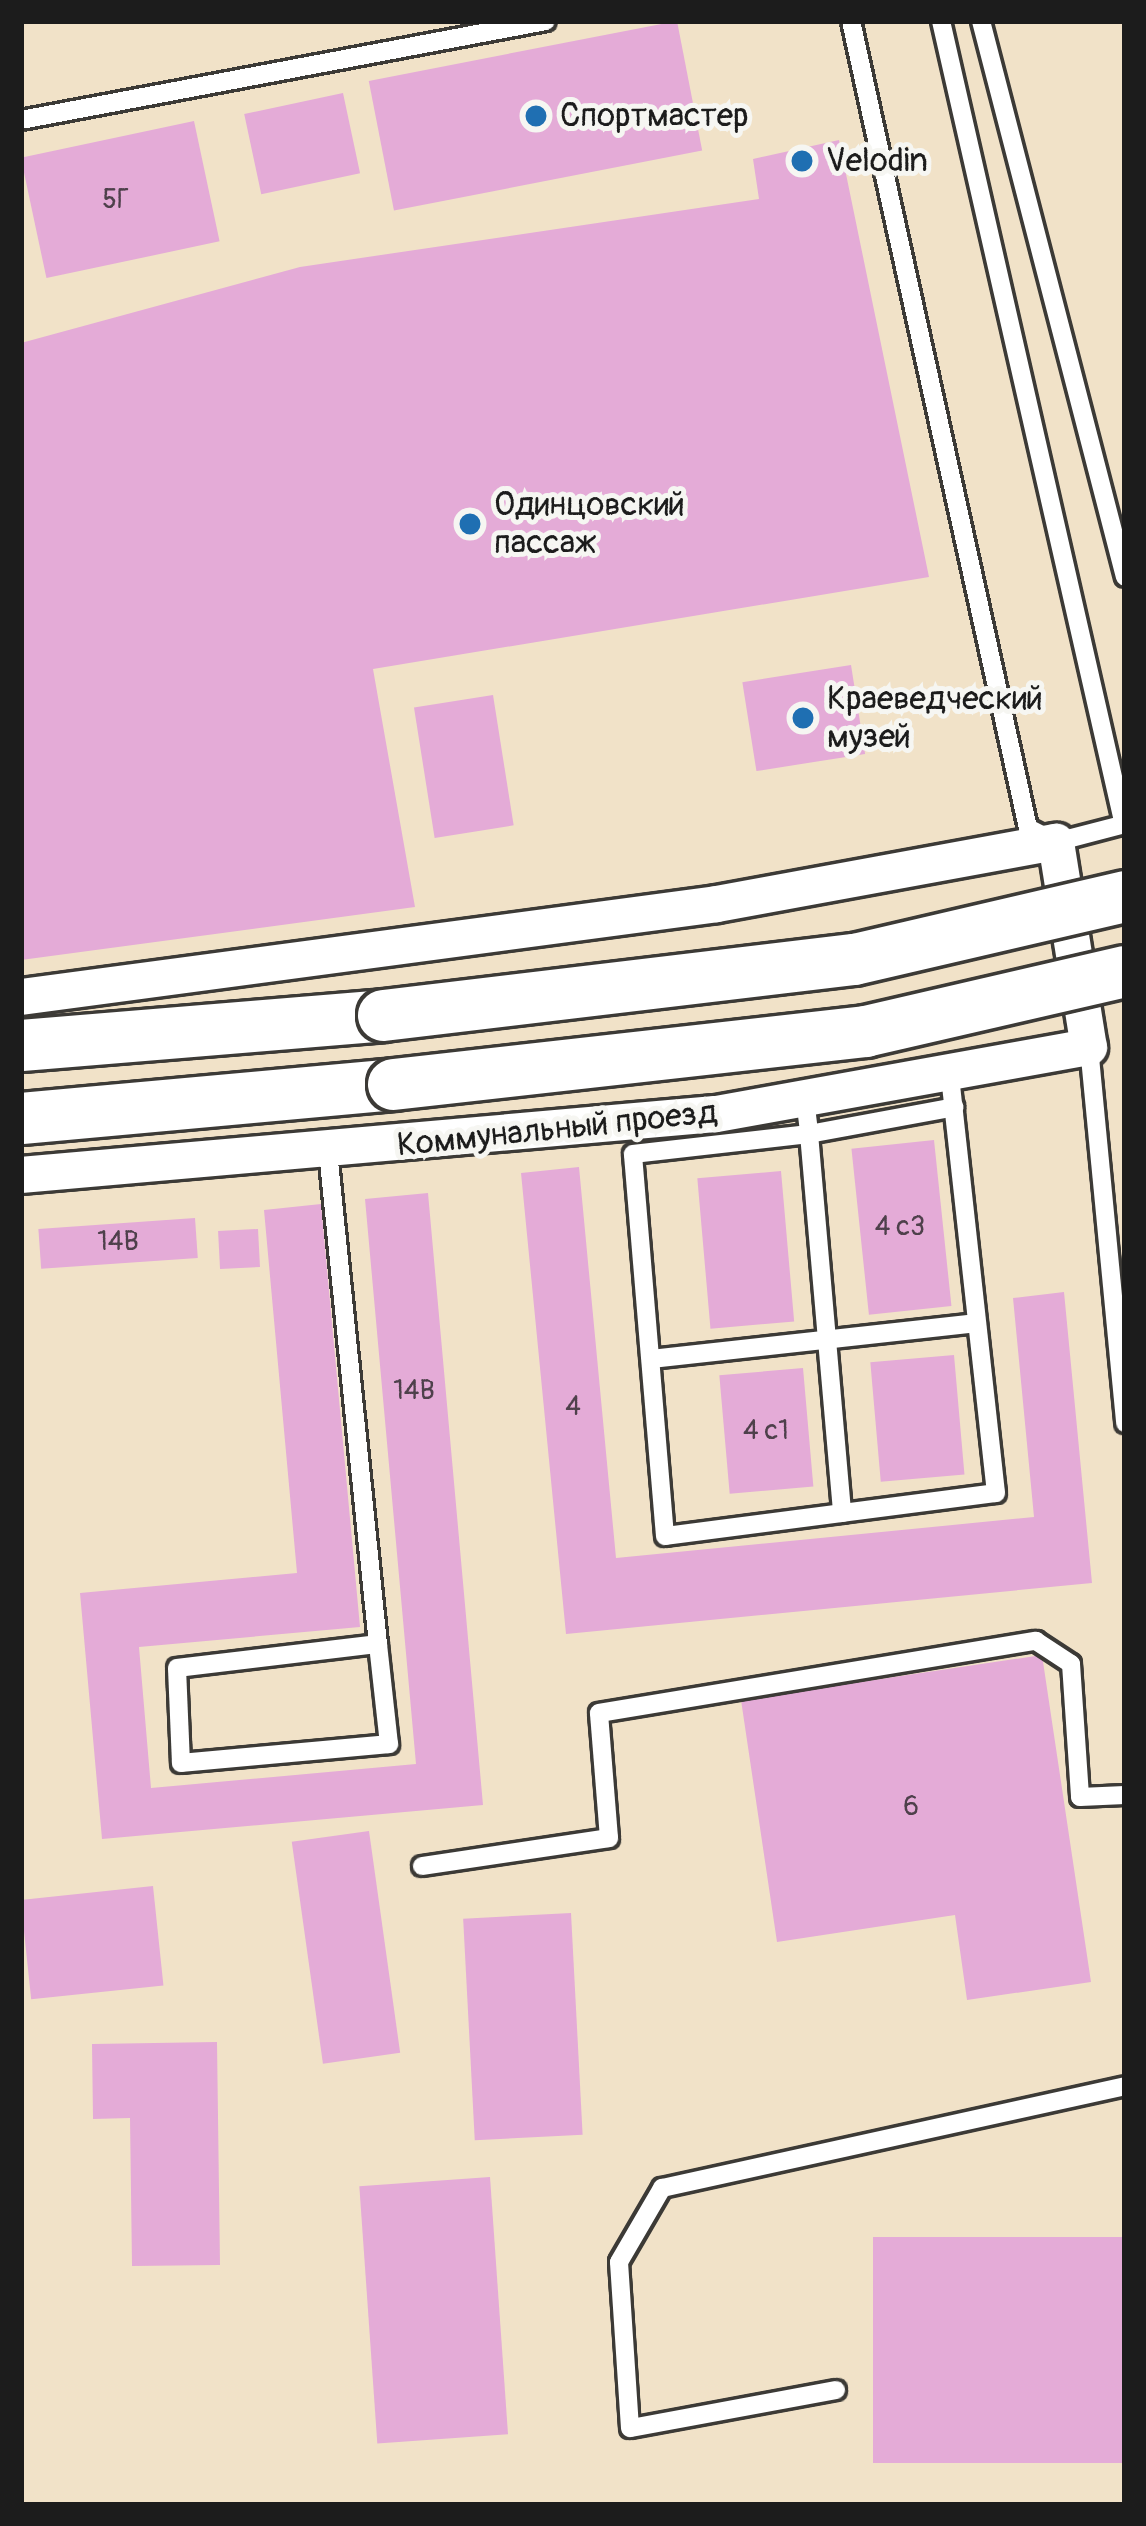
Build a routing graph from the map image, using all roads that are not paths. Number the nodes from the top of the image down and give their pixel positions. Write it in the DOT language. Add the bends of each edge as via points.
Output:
graph roads {
  1 [pos="546,21"];
  2 [pos="851,21"];
  3 [pos="941,21"];
  4 [pos="982,21"];
  5 [pos="21,120"];
  6 [pos="1125,577"];
  7 [pos="1124,824"];
  8 [pos="1056,842"];
  9 [pos="1125,896"];
  10 [pos="1125,971"];
  11 [pos="21,997"];
  12 [pos="21,1045"];
  13 [pos="1089,1047"];
  14 [pos="952,1090"];
  15 [pos="807,1116"];
  16 [pos="21,1118"];
  17 [pos="632,1138"];
  18 [pos="328,1152"];
  19 [pos="21,1175"];
  20 [pos="975,1323"];
  21 [pos="827,1336"];
  22 [pos="651,1359"];
  23 [pos="1125,1423"];
  24 [pos="842,1514"];
  25 [pos="378,1644"];
  26 [pos="1125,1795"];
  27 [pos="422,1866"];
  28 [pos="1125,2086"];
  29 [pos="836,2390"];
  1 -- 5 [label="lane"];
  2 -- 8 [label="lane" via="1028,828"];
  3 -- 7 [label="lane"];
  4 -- 6 [label="lane"];
  7 -- 8 [label="lane"];
  8 -- 11 [label="street" via="717,904"];
  8 -- 13 [label="street"];
  9 -- 12 [label="main road, bridge" via="854,959 382,1015"];
  10 -- 16 [label="main road, bridge" via="865,1031"];
  13 -- 14 [label="street, Коммунальный проезд"];
  13 -- 23 [label="lane"];
  14 -- 15 [label="street, Коммунальный проезд"];
  14 -- 20 [label="lane"];
  15 -- 17 [label="street, Коммунальный проезд"];
  15 -- 21 [label="lane"];
  17 -- 18 [label="street, Коммунальный проезд"];
  17 -- 22 [label="lane"];
  18 -- 19 [label="street, Коммунальный проезд"];
  18 -- 25 [label="lane"];
  20 -- 21 [label="lane"];
  20 -- 24 [label="lane" via="997,1493"];
  21 -- 22 [label="lane"];
  21 -- 24 [label="lane"];
  22 -- 24 [label="lane" via="665,1536"];
  25 -- 25 [label="lane" via="177,1668 181,1763 389,1744"];
  26 -- 27 [label="lane" via="1080,1797 1071,1664 1036,1641 599,1713 609,1838"];
  28 -- 29 [label="lane" via="662,2188 619,2262 630,2428"];
}
